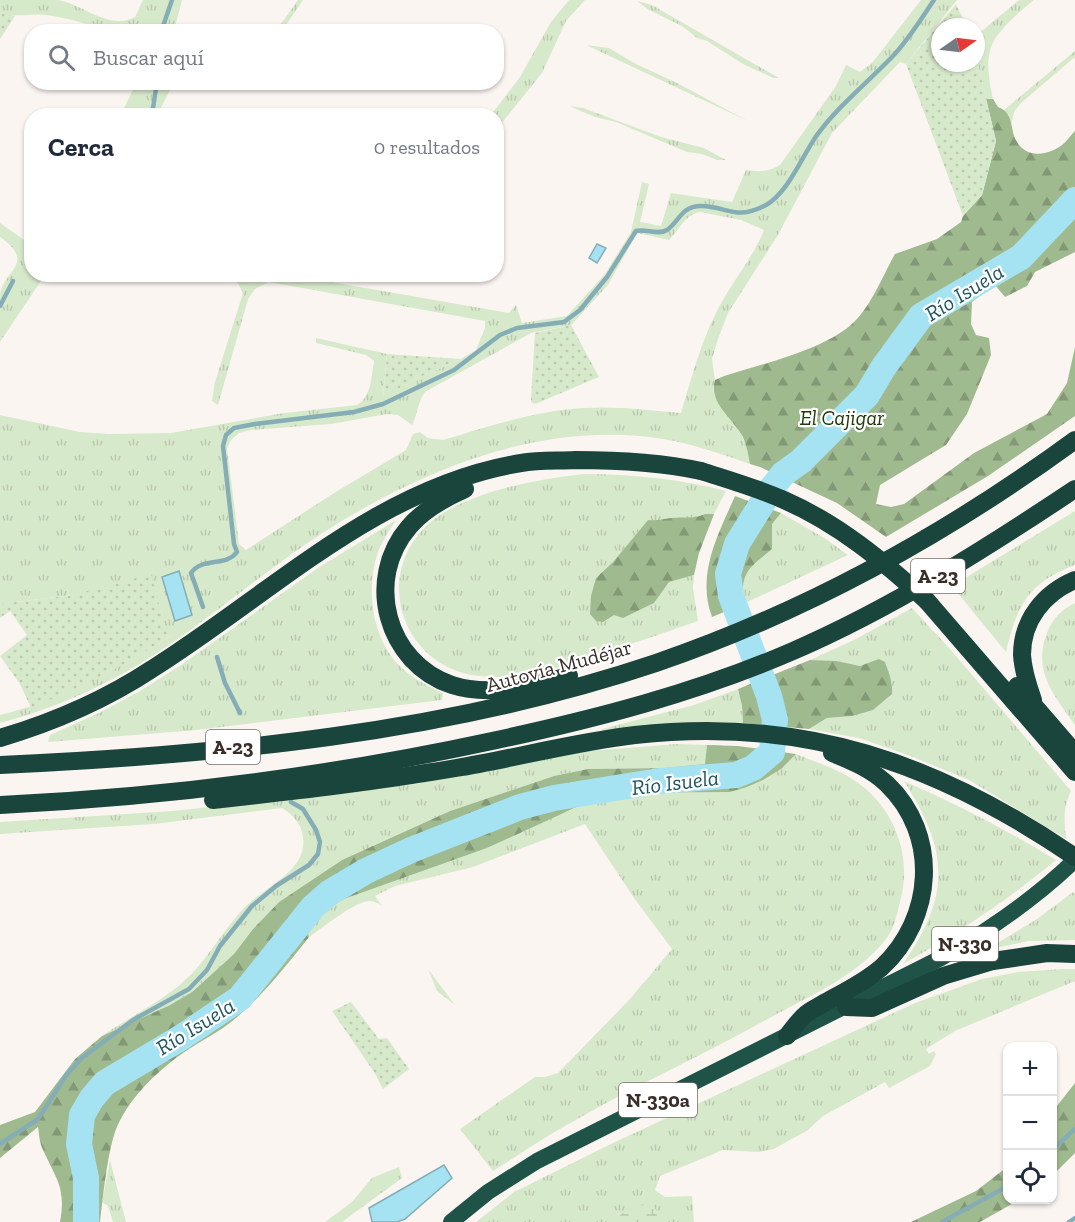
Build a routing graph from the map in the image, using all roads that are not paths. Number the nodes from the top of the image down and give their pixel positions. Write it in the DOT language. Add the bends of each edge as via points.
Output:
graph roads {
  1 [pos="1075,440"];
  2 [pos="574,460"];
  3 [pos="1075,489"];
  4 [pos="1075,580"];
  5 [pos="927,602"];
  6 [pos="657,662"];
  7 [pos="1034,705"];
  8 [pos="0,738"];
  9 [pos="822,741"];
  10 [pos="1075,753"];
  11 [pos="0,765"];
  12 [pos="1075,772"];
  13 [pos="165,793"];
  14 [pos="0,805"];
  15 [pos="1075,859"];
  16 [pos="1075,954"];
  17 [pos="846,1007"];
  18 [pos="787,1036"];
  19 [pos="451,1222"];
  1 -- 6 [label="highway, Autovía Mudéjar / A-23" via="897,554 778,614"];
  2 -- 5 [label="highway, bridge" via="632,461 701,471 766,492 822,520 874,555"];
  2 -- 6 [label="highway" via="478,484 444,500 415,522 395,549 386,575 386,603 392,628 405,651 424,670 465,688 540,684 641,654"];
  2 -- 8 [label="highway" via="547,460 494,469 401,504 297,567 132,682 66,715"];
  3 -- 13 [label="highway, A-23" via="869,614 794,651 699,687 587,720 449,750 287,778"];
  4 -- 7 [label="highway" via="1045,599 1026,631 1022,656"];
  5 -- 7 [label="highway" via="961,623"];
  5 -- 12 [label="highway"];
  6 -- 11 [label="highway, Autovía Mudéjar / A-23" via="503,706 397,726 206,750"];
  7 -- 10 [label="highway"];
  9 -- 13 [label="highway" via="731,731 670,733 608,739 442,771 311,789 184,803"];
  9 -- 15 [label="highway" via="910,767 977,799"];
  9 -- 18 [label="highway" via="832,753 875,774 904,803 921,840 924,887 913,926 892,957 869,977 806,1014"];
  13 -- 14 [label="highway, A-23"];
  15 -- 17 [label="highway, N-330" via="1027,902 969,941"];
  16 -- 17 [label="highway" via="1047,953 993,961 943,976 872,1008"];
  17 -- 18 [label="highway, N-330"];
  18 -- 19 [label="highway, N-330a" via="537,1161 488,1192"];
}
